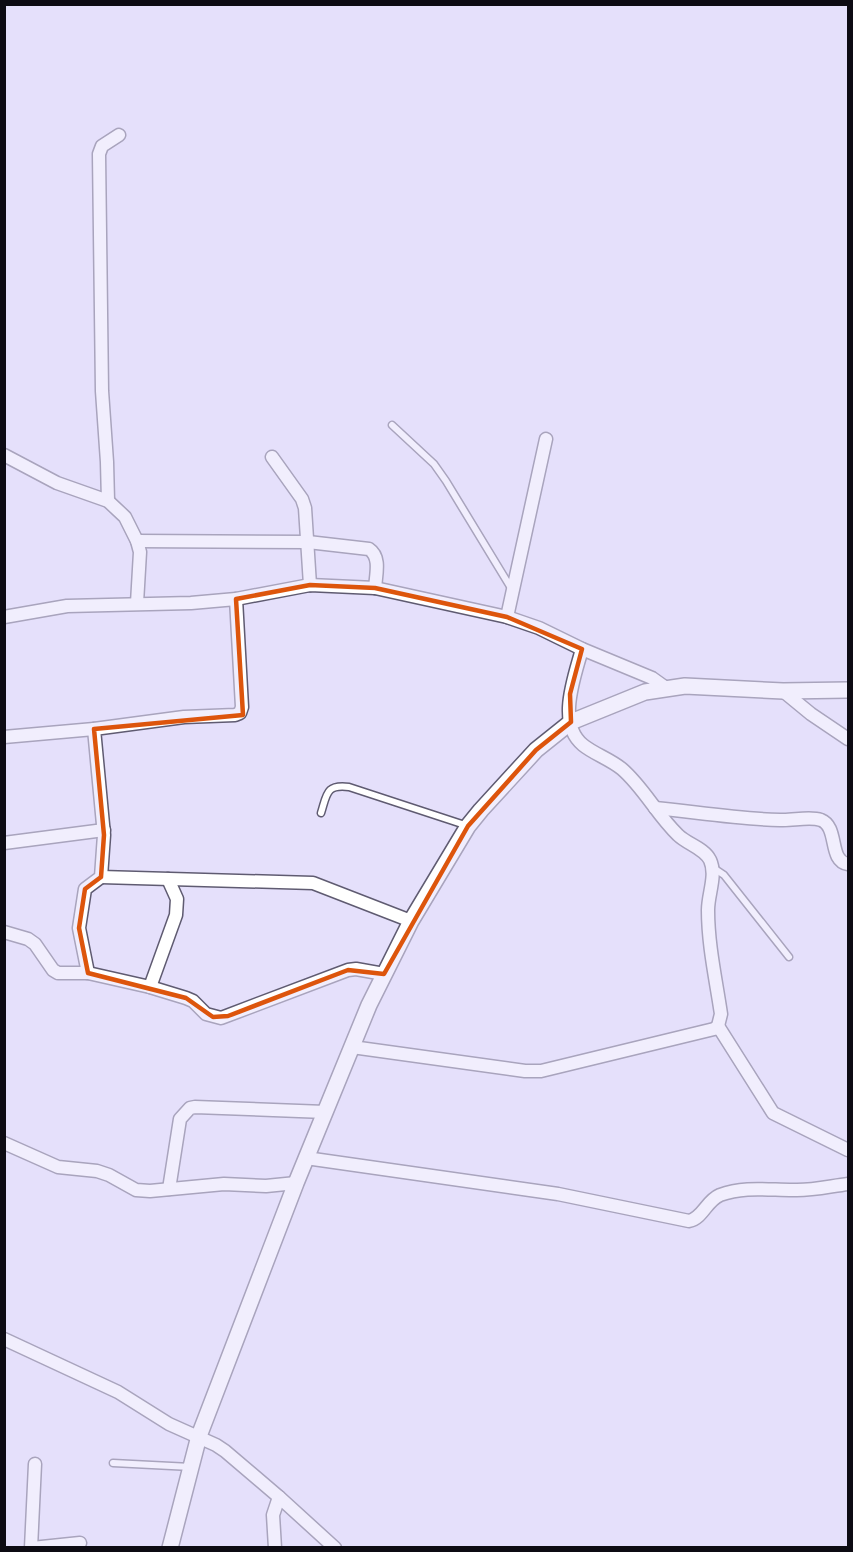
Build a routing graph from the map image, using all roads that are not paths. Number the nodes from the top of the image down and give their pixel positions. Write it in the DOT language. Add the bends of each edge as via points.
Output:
graph roads {
  1 [pos="119,135"];
  2 [pos="392,425"];
  3 [pos="546,439"];
  4 [pos="4,455"];
  5 [pos="272,457"];
  6 [pos="108,501"];
  7 [pos="137,542"];
  8 [pos="308,542"];
  9 [pos="310,585"];
  10 [pos="375,588"];
  11 [pos="512,590"];
  12 [pos="236,599"];
  13 [pos="137,603"];
  14 [pos="4,617"];
  15 [pos="507,617"];
  16 [pos="582,649"];
  17 [pos="666,688"];
  18 [pos="849,690"];
  19 [pos="783,691"];
  20 [pos="571,722"];
  21 [pos="94,729"];
  22 [pos="4,737"];
  23 [pos="849,739"];
  24 [pos="655,808"];
  25 [pos="321,813"];
  26 [pos="468,826"];
  27 [pos="104,830"];
  28 [pos="4,843"];
  29 [pos="849,864"];
  30 [pos="712,867"];
  31 [pos="101,877"];
  32 [pos="168,879"];
  33 [pos="411,921"];
  34 [pos="4,932"];
  35 [pos="789,957"];
  36 [pos="88,974"];
  37 [pos="384,974"];
  38 [pos="150,987"];
  39 [pos="718,1026"];
  40 [pos="352,1047"];
  41 [pos="325,1112"];
  42 [pos="4,1143"];
  43 [pos="849,1150"];
  44 [pos="306,1158"];
  45 [pos="296,1183"];
  46 [pos="849,1184"];
  47 [pos="169,1189"];
  48 [pos="4,1339"];
  49 [pos="198,1437"];
  50 [pos="113,1463"];
  51 [pos="35,1464"];
  52 [pos="192,1467"];
  53 [pos="279,1497"];
  54 [pos="80,1543"];
  55 [pos="31,1548"];
  56 [pos="170,1548"];
  57 [pos="274,1548"];
  58 [pos="335,1548"];
  1 -- 6 [label="street" via="102,146 99,154 102,391"];
  2 -- 11 [label="lane" via="434,464"];
  3 -- 11 [label="street"];
  4 -- 6 [label="street" via="57,483"];
  5 -- 8 [label="street" via="302,499"];
  6 -- 7 [label="street" via="125,517"];
  7 -- 8 [label="street"];
  7 -- 13 [label="street"];
  8 -- 9 [label="street"];
  8 -- 10 [label="street" via="369,549 377,559"];
  9 -- 10 [label="street"];
  9 -- 12 [label="street"];
  10 -- 15 [label="street"];
  11 -- 15 [label="street"];
  12 -- 13 [label="street"];
  12 -- 21 [label="street" via="243,707 240,712"];
  13 -- 14 [label="street" via="67,606"];
  15 -- 16 [label="street"];
  16 -- 17 [label="street" via="652,678"];
  16 -- 20 [label="street" via="570,694"];
  17 -- 19 [label="street"];
  17 -- 20 [label="street" via="645,692"];
  18 -- 19 [label="street"];
  19 -- 23 [label="street"];
  20 -- 24 [label="street" via="582,744 621,768"];
  20 -- 26 [label="street" via="536,750"];
  21 -- 22 [label="street"];
  21 -- 27 [label="street"];
  24 -- 29 [label="street" via="824,821 830,827 838,856"];
  24 -- 30 [label="street" via="680,836 706,854"];
  25 -- 26 [label="lane" via="328,791 339,786"];
  26 -- 33 [label="street"];
  27 -- 28 [label="street"];
  27 -- 31 [label="street"];
  30 -- 35 [label="lane" via="724,875"];
  30 -- 39 [label="street" via="708,927 721,1014"];
  31 -- 32 [label="street"];
  31 -- 36 [label="street" via="85,889 79,928"];
  32 -- 33 [label="street" via="313,883"];
  32 -- 38 [label="street" via="177,899 176,915"];
  33 -- 37 [label="street"];
  34 -- 36 [label="street" via="35,944 58,973"];
  36 -- 38 [label="street"];
  37 -- 38 [label="street" via="348,970 220,1018 206,1014 193,1001"];
  37 -- 40 [label="street"];
  39 -- 40 [label="street" via="532,1072"];
  39 -- 43 [label="street" via="772,1113"];
  40 -- 41 [label="street"];
  41 -- 44 [label="street"];
  41 -- 47 [label="street" via="190,1108 180,1119"];
  42 -- 47 [label="street" via="58,1167 109,1174 136,1190"];
  44 -- 45 [label="street"];
  44 -- 46 [label="street" via="558,1194 689,1221 699,1217 712,1199 747,1189 803,1190"];
  45 -- 47 [label="street"];
  45 -- 49 [label="street"];
  48 -- 49 [label="street" via="118,1392"];
  49 -- 52 [label="street"];
  49 -- 53 [label="street" via="225,1451"];
  50 -- 52 [label="lane"];
  51 -- 55 [label="street"];
  52 -- 56 [label="street"];
  53 -- 57 [label="street" via="273,1515"];
  53 -- 58 [label="street"];
  54 -- 55 [label="street"];
}
